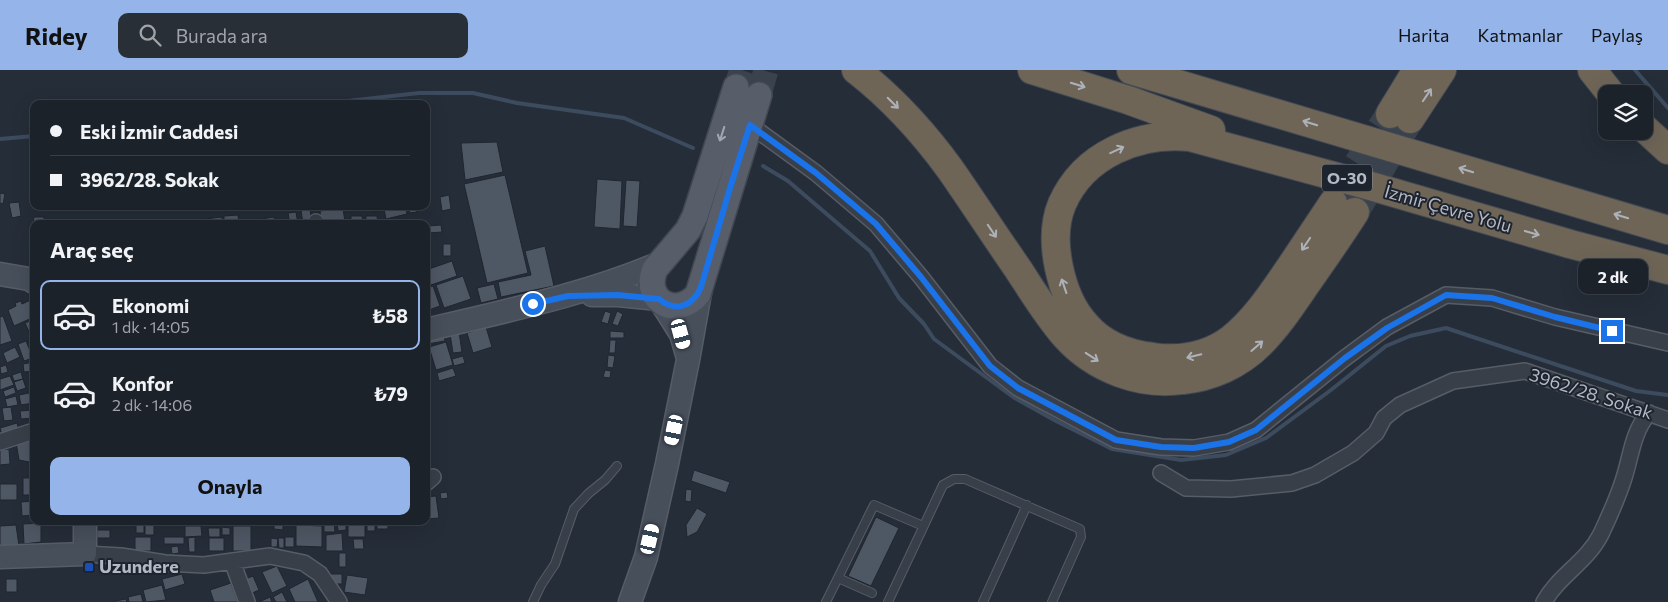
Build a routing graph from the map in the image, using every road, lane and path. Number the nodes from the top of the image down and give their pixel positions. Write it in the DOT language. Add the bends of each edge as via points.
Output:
graph roads {
  1 [pos="856,70"];
  2 [pos="1032,70"];
  3 [pos="1131,70"];
  4 [pos="1417,70"];
  5 [pos="1442,70"];
  6 [pos="1592,70"];
  7 [pos="1604,85"];
  8 [pos="750,125"];
  9 [pos="1653,136"];
  10 [pos="1668,150"];
  11 [pos="1374,187"];
  12 [pos="1668,230"];
  13 [pos="660,263"];
  14 [pos="1668,270"];
  15 [pos="0,274"];
  16 [pos="30,280"];
  17 [pos="701,287"];
  18 [pos="568,296"];
  19 [pos="659,299"];
  20 [pos="430,329"];
  21 [pos="1668,343"];
  22 [pos="688,360"];
  23 [pos="1649,413"];
  24 [pos="1668,420"];
  25 [pos="30,432"];
  26 [pos="0,442"];
  27 [pos="617,466"];
  28 [pos="1161,473"];
  29 [pos="1027,506"];
  30 [pos="86,525"];
  31 [pos="924,526"];
  32 [pos="85,554"];
  33 [pos="0,557"];
  34 [pos="0,561"];
  35 [pos="232,561"];
  36 [pos="838,578"];
  37 [pos="872,593"];
  38 [pos="247,602"];
  39 [pos="340,602"];
  40 [pos="533,602"];
  41 [pos="630,602"];
  42 [pos="826,602"];
  43 [pos="888,602"];
  44 [pos="983,602"];
  45 [pos="1052,602"];
  46 [pos="1544,602"];
  1 -- 11 [label="highway, one-way" via="926,138 1067,338 1091,357 1141,379 1200,378 1216,373 1259,346 1280,320 1344,208 1253,318 1230,339 1195,356 1176,359 1139,356 1110,345 1086,325 1064,289 1056,242 1059,216 1072,187 1092,164 1130,144 1175,136"];
  2 -- 11 [label="highway, İzmir Çevre Yolu / O-30, one-way" via="1128,100"];
  12 -- 3 [label="highway, O-30, one-way"];
  4 -- 5 [label="highway, one-way" via="1400,116"];
  6 -- 7 [label="highway"];
  8 -- 13 [label="main road, one-way" via="748,91 688,230"];
  8 -- 17 [label="main road"];
  8 -- 21 [label="street" via="816,173 876,224 990,366 1018,388 1116,440 1194,448 1229,442 1256,430 1387,328 1446,295 1492,298 1555,317"];
  9 -- 10 [label="highway"];
  11 -- 14 [label="highway, İzmir Çevre Yolu / O-30, one-way"];
  13 -- 17 [label="main road" via="678,257 690,261 699,272"];
  13 -- 18 [label="street"];
  13 -- 19 [label="main road" via="651,284"];
  15 -- 16 [label="street"];
  17 -- 19 [label="main road" via="692,301 681,306 669,305"];
  17 -- 22 [label="street"];
  18 -- 19 [label="street" via="618,295"];
  18 -- 20 [label="street"];
  19 -- 22 [label="street" via="681,334"];
  22 -- 41 [label="street" via="646,557"];
  23 -- 24 [label="street, 3962/28. Sokak"];
  23 -- 28 [label="street, 3962/28. Sokak" via="1525,371 1498,374 1453,381 1400,405 1353,453 1316,475 1292,483 1231,489 1186,488"];
  23 -- 46 [label="street" via="1637,430 1623,480 1600,536"];
  25 -- 26 [label="street"];
  27 -- 40 [label="lane" via="574,509 555,564"];
  29 -- 31 [label="lane" via="972,481 954,479 943,485"];
  29 -- 44 [label="lane"];
  29 -- 45 [label="lane" via="1080,529 1081,537"];
  30 -- 32 [label="street"];
  31 -- 36 [label="lane" via="874,505"];
  31 -- 43 [label="lane"];
  32 -- 33 [label="street"];
  32 -- 35 [label="street" via="204,565"];
  33 -- 34 [label="street"];
  35 -- 38 [label="street"];
  35 -- 39 [label="street" via="270,556 304,563 320,574"];
  36 -- 37 [label="lane"];
  36 -- 42 [label="lane"];
}
